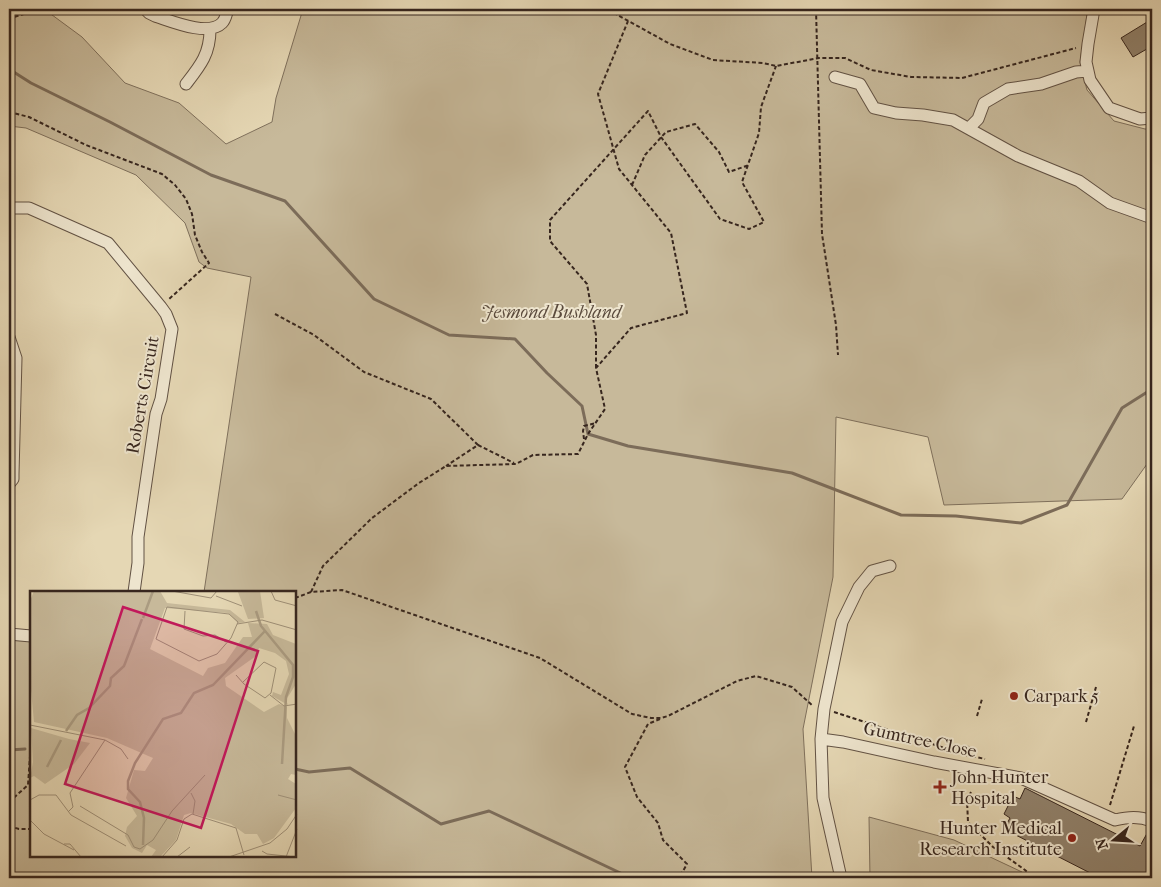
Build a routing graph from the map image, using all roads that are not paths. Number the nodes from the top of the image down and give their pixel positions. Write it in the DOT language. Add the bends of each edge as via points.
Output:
graph roads {
  1 [pos="145,9"];
  2 [pos="228,9"];
  3 [pos="1094,9"];
  4 [pos="210,30"];
  5 [pos="1088,71"];
  6 [pos="835,77"];
  7 [pos="186,84"];
  8 [pos="1152,118"];
  9 [pos="969,128"];
  10 [pos="9,210"];
  11 [pos="1152,218"];
  12 [pos="9,337"];
  13 [pos="9,484"];
  14 [pos="890,566"];
  15 [pos="134,591"];
  16 [pos="9,634"];
  17 [pos="30,636"];
  18 [pos="821,739"];
  19 [pos="1152,821"];
  20 [pos="841,878"];
  1 -- 4 [label="street" via="154,16"];
  2 -- 4 [label="street" via="221,24"];
  3 -- 5 [label="street" via="1086,62"];
  4 -- 7 [label="street" via="206,56"];
  5 -- 8 [label="street" via="1090,80 1108,108 1140,119"];
  5 -- 9 [label="street" via="1042,84 1008,89 984,103 978,119"];
  6 -- 9 [label="street" via="860,84 874,108 953,120"];
  9 -- 11 [label="street" via="1018,156 1079,181 1110,203"];
  10 -- 15 [label="street, Roberts Circuit" via="29,208 108,242 170,322 171,335 141,518"];
  12 -- 13 [label="street" via="16,358 13,479"];
  14 -- 18 [label="street" via="872,571 859,587 842,622"];
  16 -- 17 [label="street"];
  18 -- 19 [label="street, Gumtree Close" via="1021,778 1115,820 1129,817"];
  18 -- 20 [label="street" via="823,798"];
}
